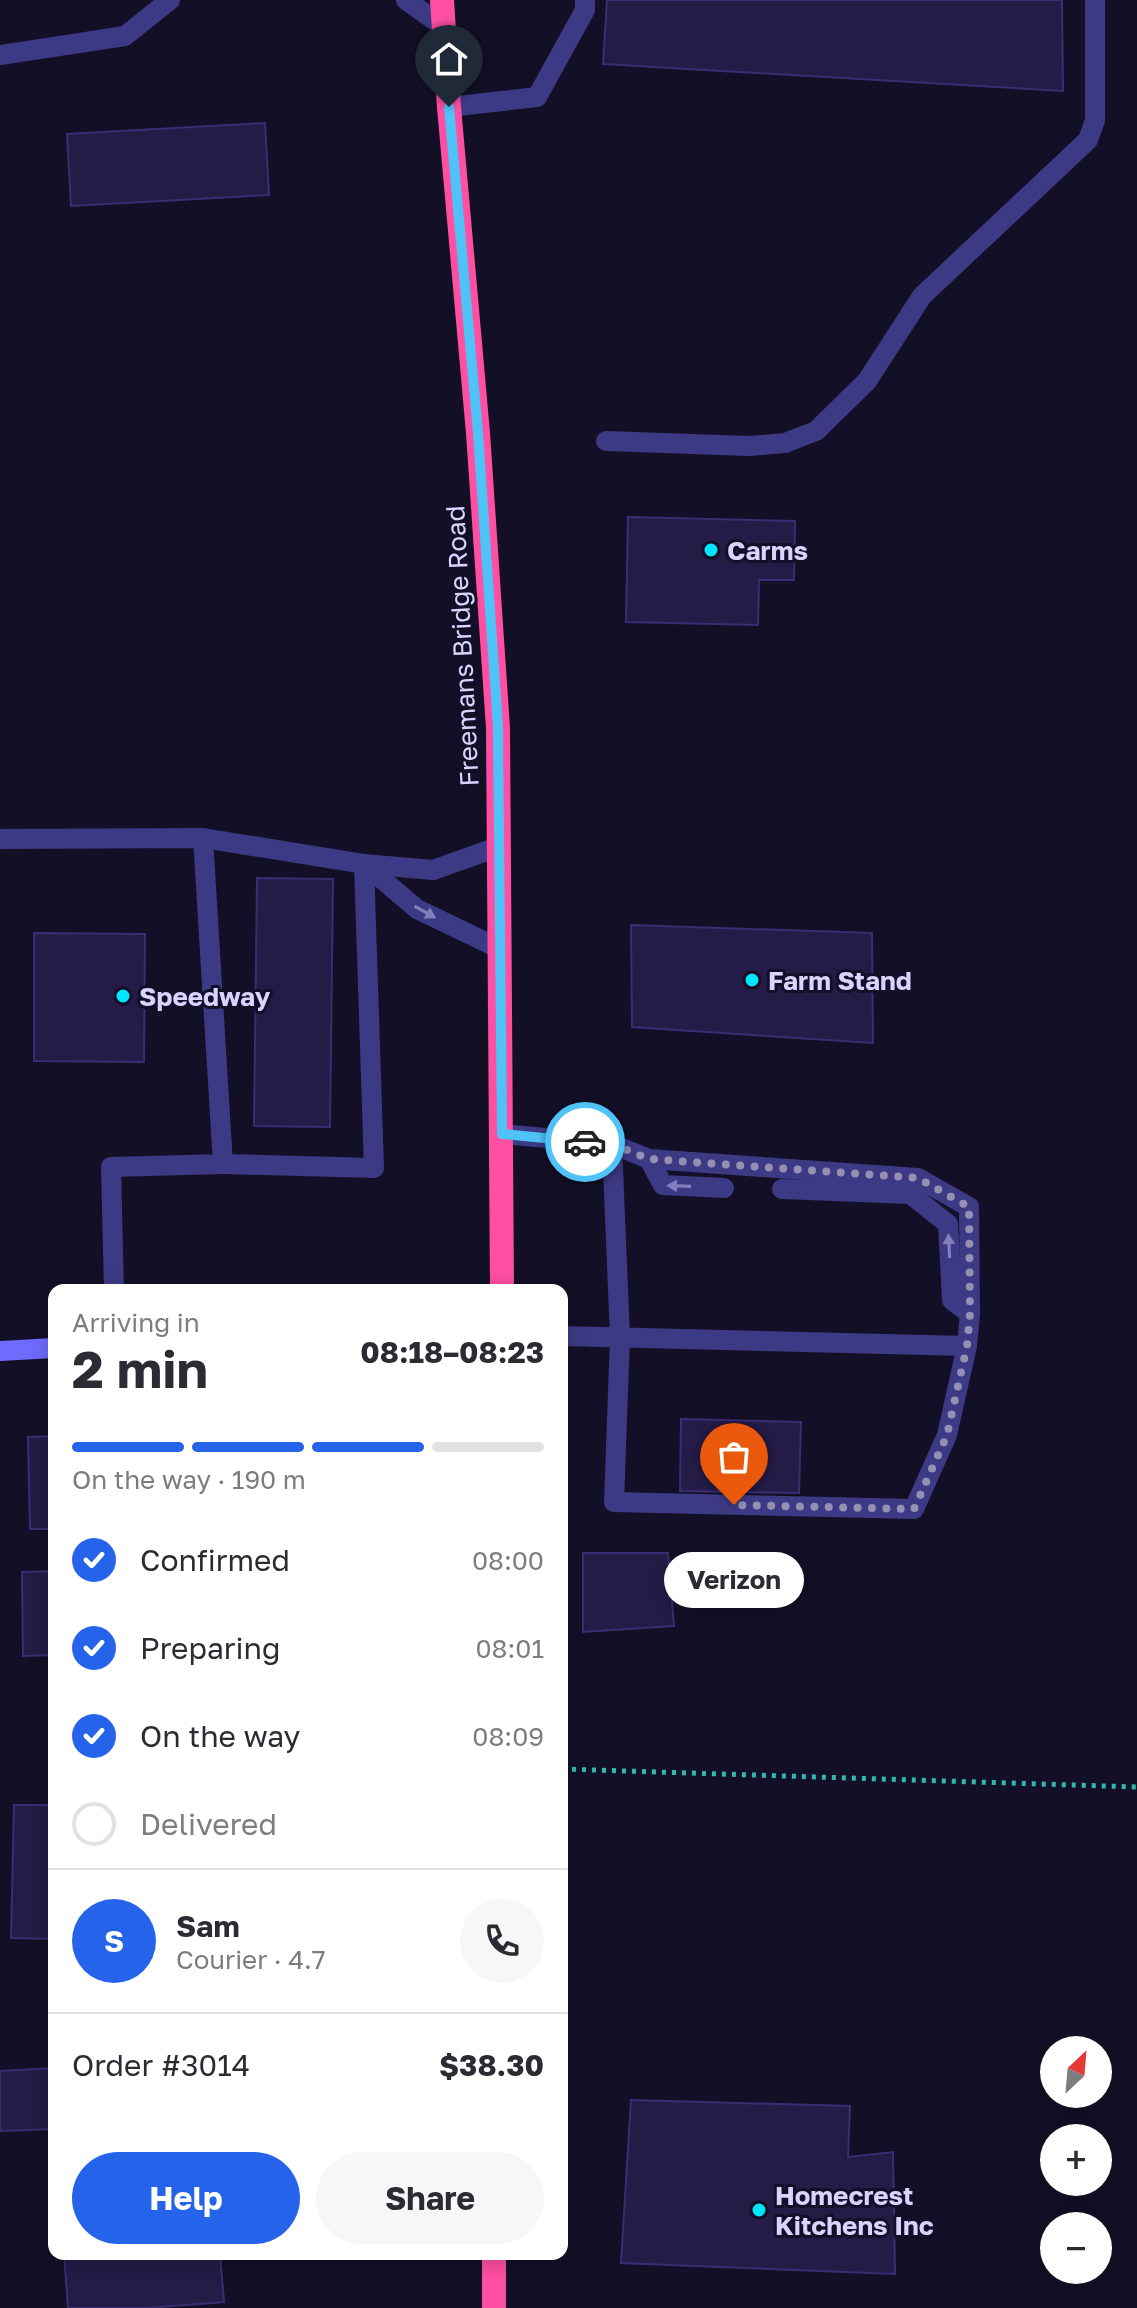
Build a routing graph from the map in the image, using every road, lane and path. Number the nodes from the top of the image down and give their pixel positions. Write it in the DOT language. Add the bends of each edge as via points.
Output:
graph roads {
  1 [pos="170,0"];
  2 [pos="406,0"];
  3 [pos="442,0"];
  4 [pos="585,0"];
  5 [pos="1095,0"];
  6 [pos="444,27"];
  7 [pos="0,55"];
  8 [pos="449,107"];
  9 [pos="606,441"];
  10 [pos="203,838"];
  11 [pos="0,839"];
  12 [pos="498,847"];
  13 [pos="364,864"];
  14 [pos="500,949"];
  15 [pos="502,1134"];
  16 [pos="612,1144"];
  17 [pos="649,1159"];
  18 [pos="223,1164"];
  19 [pos="724,1188"];
  20 [pos="782,1189"];
  21 [pos="114,1284"];
  22 [pos="502,1284"];
  23 [pos="970,1314"];
  24 [pos="568,1336"];
  25 [pos="620,1337"];
  26 [pos="967,1346"];
  27 [pos="48,1348"];
  28 [pos="0,1351"];
  29 [pos="568,1769"];
  30 [pos="1137,1787"];
  31 [pos="494,2260"];
  32 [pos="494,2308"];
  1 -- 7 [label="lane" via="125,36"];
  2 -- 6 [label="lane"];
  3 -- 6 [label="highway, Freemans Bridge Road"];
  4 -- 8 [label="lane" via="585,10 537,97"];
  5 -- 9 [label="lane" via="1095,120 1088,140 922,296 867,381 843,407 816,431 785,443"];
  6 -- 8 [label="highway, Freemans Bridge Road"];
  8 -- 12 [label="highway, Freemans Bridge Road" via="495,681"];
  10 -- 11 [label="lane"];
  10 -- 13 [label="lane"];
  10 -- 18 [label="lane"];
  12 -- 13 [label="lane" via="433,870"];
  12 -- 14 [label="highway, Freemans Bridge Road"];
  13 -- 14 [label="lane, one-way" via="417,909"];
  13 -- 18 [label="lane" via="374,1168"];
  14 -- 15 [label="highway, Freemans Bridge Road"];
  15 -- 16 [label="lane"];
  15 -- 22 [label="highway, Freemans Bridge Road"];
  16 -- 17 [label="lane"];
  16 -- 25 [label="lane"];
  19 -- 17 [label="lane, one-way" via="663,1185"];
  17 -- 23 [label="lane" via="918,1178 969,1207"];
  18 -- 21 [label="lane" via="111,1167"];
  23 -- 20 [label="lane, one-way" via="952,1300 948,1224 910,1194"];
  23 -- 26 [label="lane"];
  24 -- 25 [label="lane"];
  25 -- 26 [label="lane"];
  25 -- 26 [label="lane" via="614,1502 914,1509 947,1435"];
  27 -- 28 [label="street"];
  29 -- 30 [label="path"];
  31 -- 32 [label="highway"];
}
